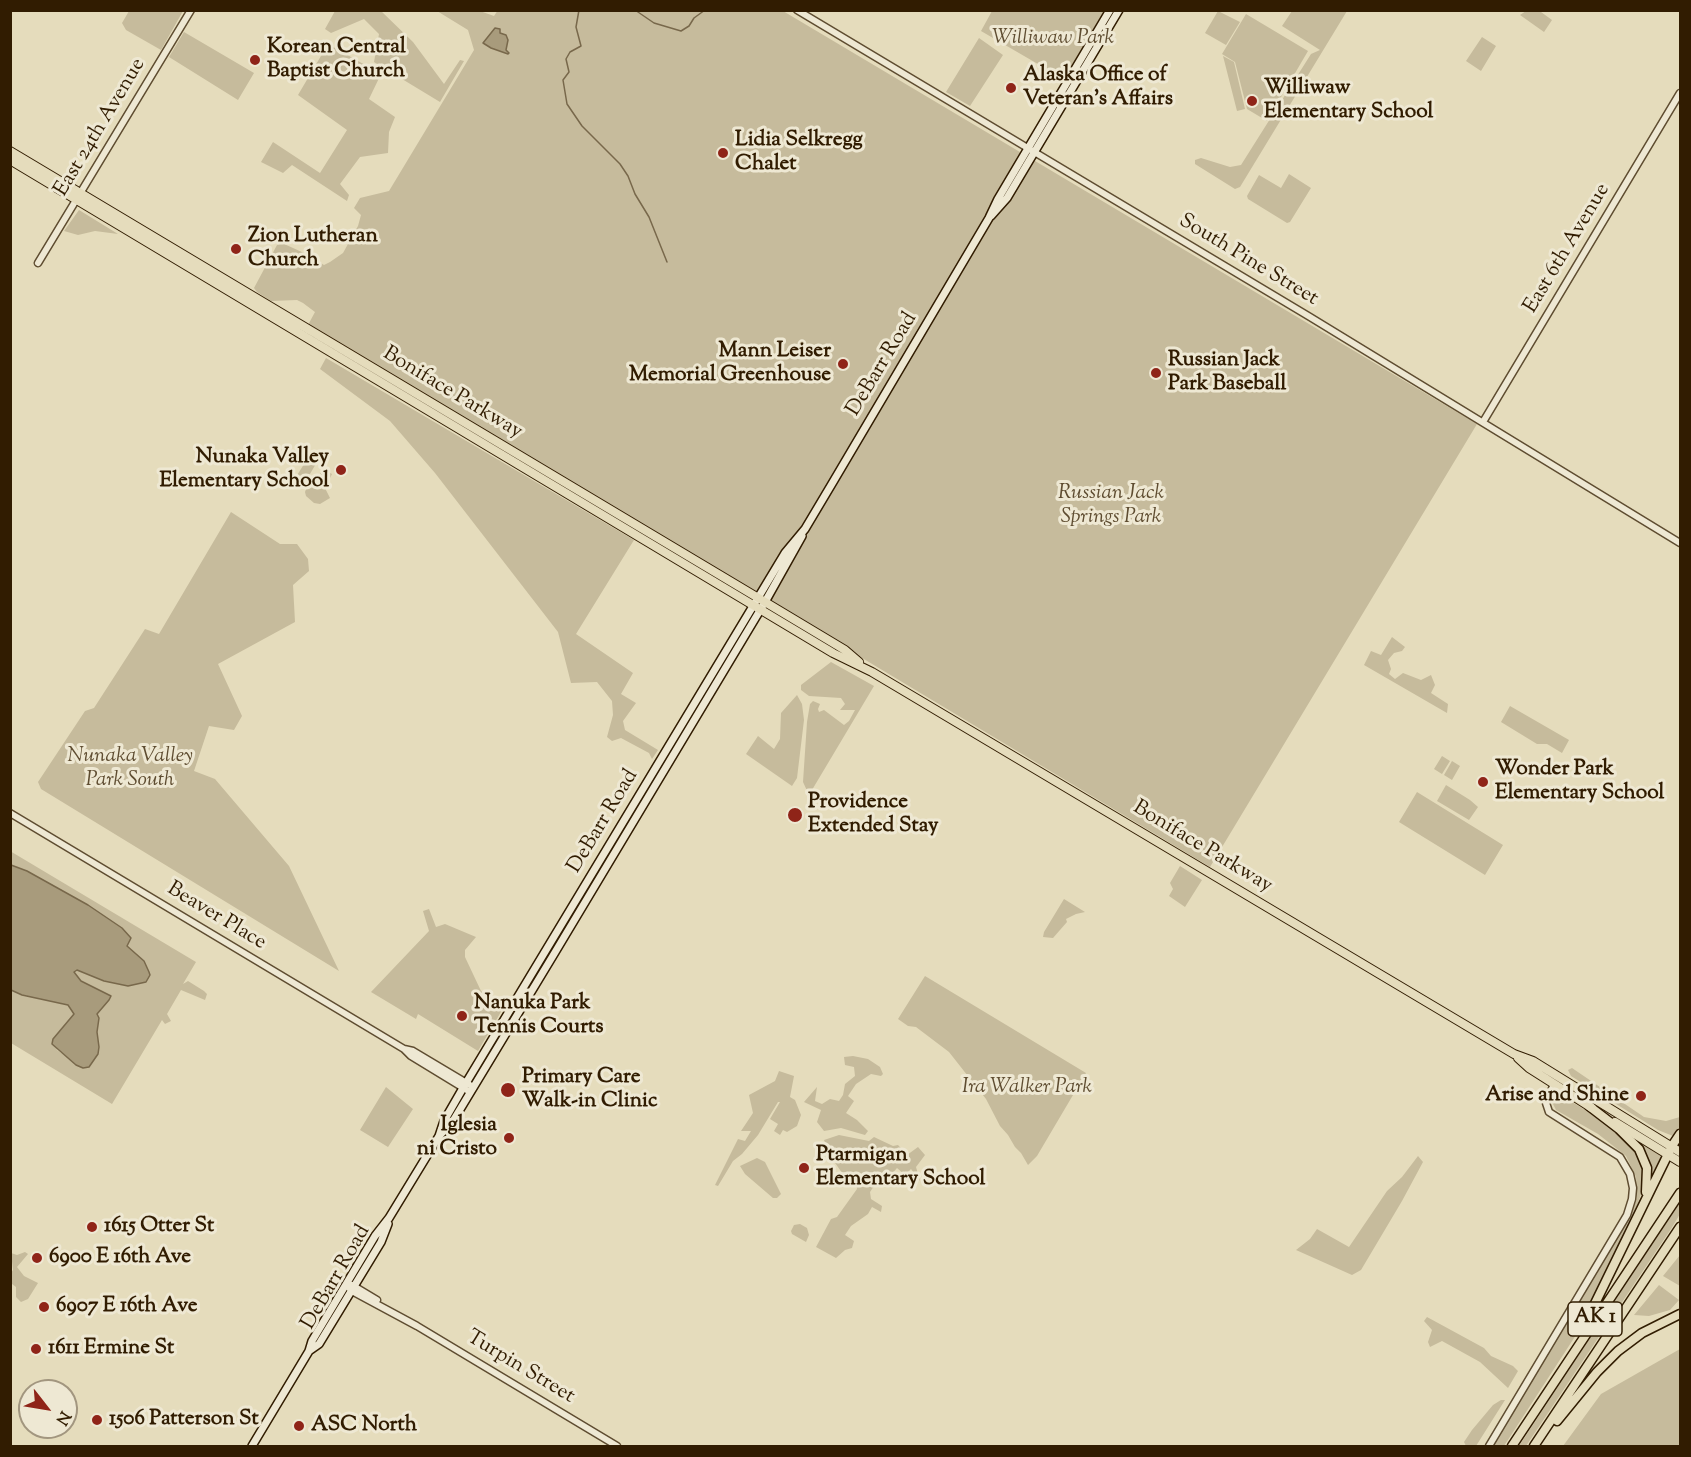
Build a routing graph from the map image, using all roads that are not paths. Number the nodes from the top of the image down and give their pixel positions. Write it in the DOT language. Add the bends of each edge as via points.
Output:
graph roads {
  1 [pos="191,10"];
  2 [pos="797,10"];
  3 [pos="1110,10"];
  4 [pos="1119,10"];
  5 [pos="1680,93"];
  6 [pos="1031,150"];
  7 [pos="10,152"];
  8 [pos="10,159"];
  9 [pos="79,196"];
  10 [pos="38,263"];
  11 [pos="1483,422"];
  12 [pos="1680,543"];
  13 [pos="760,604"];
  14 [pos="679,729"];
  15 [pos="661,776"];
  16 [pos="10,813"];
  17 [pos="1514,1054"];
  18 [pos="1554,1084"];
  19 [pos="468,1088"];
  20 [pos="1589,1106"];
  21 [pos="1680,1134"];
  22 [pos="1672,1146"];
  23 [pos="1680,1152"];
  24 [pos="1668,1155"];
  25 [pos="1680,1162"];
  26 [pos="1680,1193"];
  27 [pos="389,1218"];
  28 [pos="1680,1227"];
  29 [pos="1632,1228"];
  30 [pos="346,1284"];
  31 [pos="353,1289"];
  32 [pos="1680,1314"];
  33 [pos="309,1352"];
  34 [pos="1548,1392"];
  35 [pos="252,1446"];
  36 [pos="617,1446"];
  37 [pos="1489,1446"];
  38 [pos="1512,1446"];
  39 [pos="1535,1446"];
  1 -- 9 [label="street, East 24th Avenue"];
  2 -- 6 [label="street, South Pine Street"];
  3 -- 6 [label="main road, DeBarr Road"];
  4 -- 6 [label="main road, DeBarr Road"];
  5 -- 11 [label="street, East 6th Avenue"];
  6 -- 11 [label="street, South Pine Street"];
  6 -- 13 [label="main road, DeBarr Road"];
  7 -- 9 [label="main road, Boniface Parkway"];
  8 -- 9 [label="main road, Boniface Parkway"];
  9 -- 10 [label="street, East 24th Avenue"];
  9 -- 13 [label="main road, Boniface Parkway"];
  11 -- 12 [label="street, South Pine Street"];
  13 -- 14 [label="main road, DeBarr Road"];
  13 -- 15 [label="main road, DeBarr Road"];
  13 -- 17 [label="main road, Boniface Parkway" via="839,656"];
  14 -- 15 [label="main road" via="679,738 662,765"];
  14 -- 19 [label="main road, DeBarr Road"];
  15 -- 19 [label="main road, DeBarr Road"];
  16 -- 19 [label="street, Beaver Place"];
  17 -- 18 [label="main road, Boniface Parkway"];
  17 -- 22 [label="main road, Boniface Parkway" via="1533,1060"];
  18 -- 20 [label="main road, Boniface Parkway"];
  18 -- 37 [label="street" via="1546,1103 1549,1112 1620,1157 1630,1174 1632,1199 1627,1215"];
  19 -- 27 [label="main road, DeBarr Road"];
  20 -- 24 [label="main road, Boniface Parkway"];
  20 -- 29 [label="highway" via="1633,1141 1643,1157 1646,1191"];
  21 -- 22 [label="highway"];
  22 -- 23 [label="main road, Boniface Parkway"];
  22 -- 24 [label="highway"];
  24 -- 25 [label="main road, Boniface Parkway"];
  24 -- 29 [label="highway"];
  26 -- 34 [label="highway, AK 1"];
  27 -- 30 [label="main road, DeBarr Road"];
  27 -- 31 [label="main road, DeBarr Road" via="381,1242"];
  28 -- 39 [label="highway, AK 1"];
  29 -- 34 [label="highway" via="1588,1321"];
  30 -- 31 [label="street, Turpin Street"];
  30 -- 33 [label="main road, DeBarr Road"];
  31 -- 33 [label="main road, DeBarr Road" via="319,1344"];
  31 -- 36 [label="street, Turpin Street"];
  32 -- 39 [label="highway" via="1642,1334 1608,1359"];
  33 -- 35 [label="main road, DeBarr Road"];
  34 -- 38 [label="highway, AK 1"];
}
